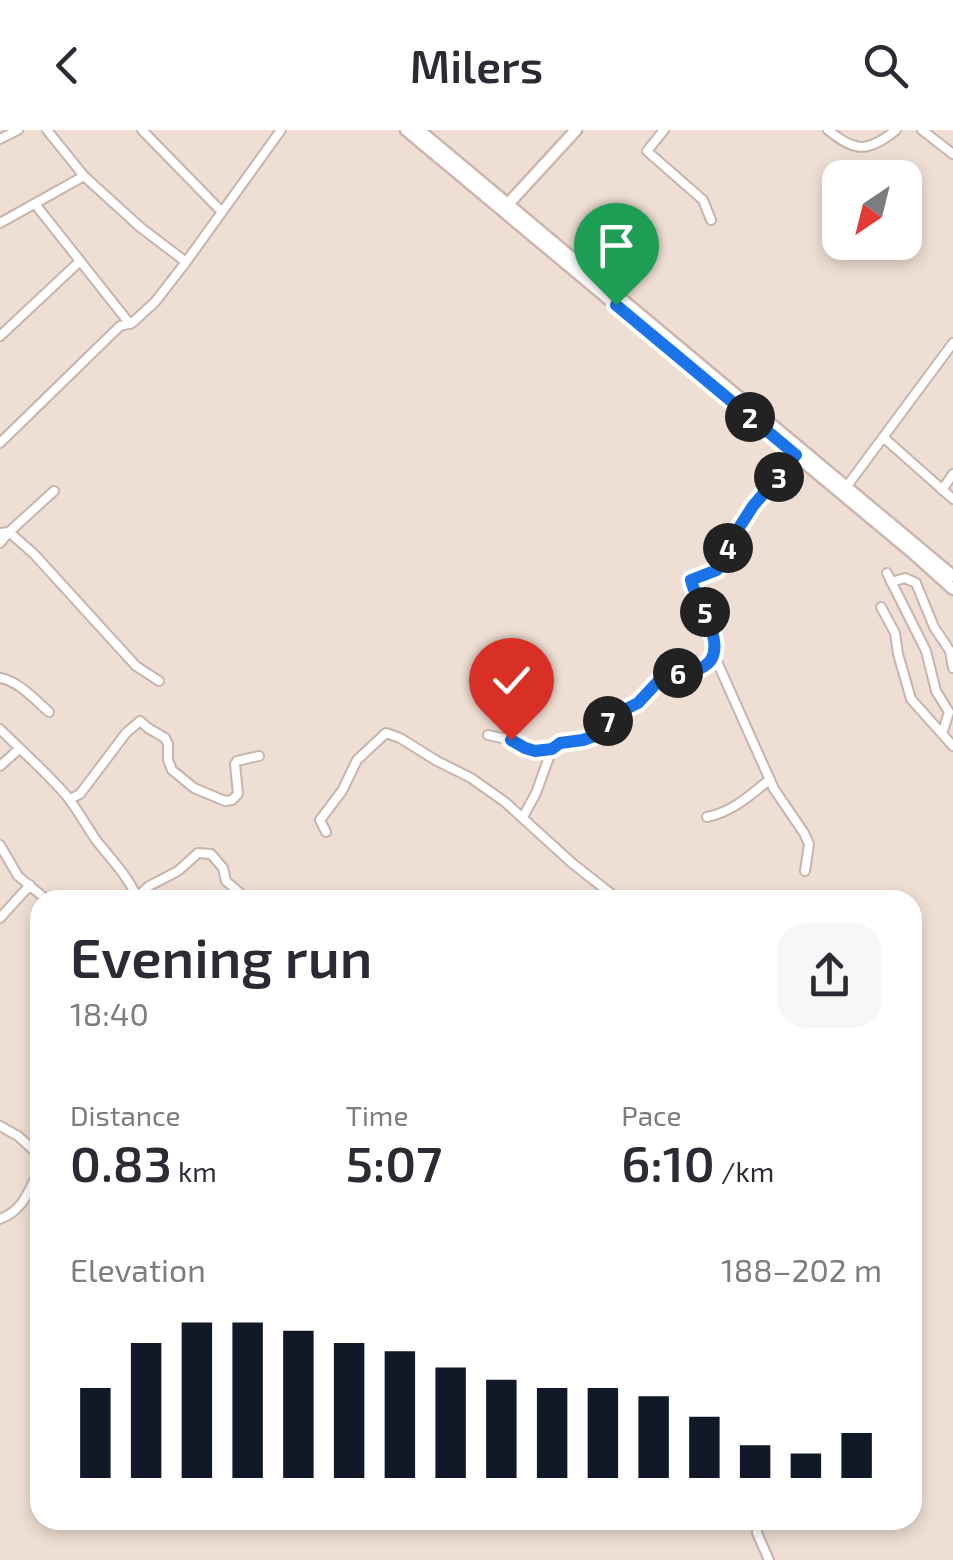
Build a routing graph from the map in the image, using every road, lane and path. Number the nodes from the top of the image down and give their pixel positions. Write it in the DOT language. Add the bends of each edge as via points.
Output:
graph roads {
  1 [pos="18,130"];
  2 [pos="47,130"];
  3 [pos="142,130"];
  4 [pos="281,130"];
  5 [pos="406,130"];
  6 [pos="419,130"];
  7 [pos="664,130"];
  8 [pos="828,130"];
  9 [pos="896,130"];
  10 [pos="922,130"];
  11 [pos="572,132"];
  12 [pos="0,139"];
  13 [pos="953,154"];
  14 [pos="84,176"];
  15 [pos="35,204"];
  16 [pos="508,204"];
  17 [pos="222,212"];
  18 [pos="711,220"];
  19 [pos="0,223"];
  20 [pos="80,262"];
  21 [pos="186,262"];
  22 [pos="618,302"];
  23 [pos="130,324"];
  24 [pos="0,335"];
  25 [pos="953,343"];
  26 [pos="883,437"];
  27 [pos="2,438"];
  28 [pos="798,452"];
  29 [pos="953,474"];
  30 [pos="847,486"];
  31 [pos="54,490"];
  32 [pos="942,490"];
  33 [pos="953,500"];
  34 [pos="4,532"];
  35 [pos="0,543"];
  36 [pos="953,576"];
  37 [pos="953,589"];
  38 [pos="881,608"];
  39 [pos="714,655"];
  40 [pos="953,668"];
  41 [pos="0,678"];
  42 [pos="159,681"];
  43 [pos="49,712"];
  44 [pos="951,714"];
  45 [pos="0,729"];
  46 [pos="942,734"];
  47 [pos="488,735"];
  48 [pos="953,746"];
  49 [pos="19,749"];
  50 [pos="552,749"];
  51 [pos="259,756"];
  52 [pos="0,766"];
  53 [pos="770,779"];
  54 [pos="70,799"];
  55 [pos="707,816"];
  56 [pos="522,817"];
  57 [pos="326,832"];
  58 [pos="0,845"];
  59 [pos="805,871"];
  60 [pos="30,885"];
  61 [pos="36,890"];
  62 [pos="134,890"];
  63 [pos="145,890"];
  64 [pos="237,890"];
  65 [pos="606,890"];
  66 [pos="0,918"];
  67 [pos="0,1126"];
  68 [pos="30,1147"];
  69 [pos="30,1189"];
  70 [pos="0,1220"];
  71 [pos="757,1530"];
  72 [pos="769,1560"];
  1 -- 12 [label="street"];
  2 -- 14 [label="street"];
  3 -- 17 [label="street"];
  4 -- 17 [label="street"];
  5 -- 22 [label="main road"];
  6 -- 16 [label="main road"];
  7 -- 18 [label="street" via="647,151 700,198"];
  8 -- 9 [label="street" via="858,148"];
  10 -- 13 [label="street"];
  11 -- 16 [label="main road"];
  14 -- 15 [label="street"];
  14 -- 21 [label="street"];
  15 -- 19 [label="street"];
  15 -- 20 [label="street"];
  16 -- 22 [label="main road"];
  17 -- 21 [label="street"];
  20 -- 23 [label="street"];
  20 -- 24 [label="street"];
  21 -- 23 [label="street"];
  22 -- 28 [label="main road"];
  23 -- 27 [label="street" via="120,326"];
  25 -- 26 [label="street"];
  26 -- 30 [label="street"];
  26 -- 32 [label="street"];
  28 -- 30 [label="main road"];
  28 -- 37 [label="main road"];
  28 -- 39 [label="street" via="753,506 717,570 691,580 714,637"];
  29 -- 32 [label="street"];
  30 -- 36 [label="main road"];
  31 -- 34 [label="street"];
  32 -- 33 [label="street"];
  34 -- 35 [label="street"];
  34 -- 42 [label="street" via="34,554 136,666"];
  38 -- 46 [label="street" via="895,633 911,700"];
  39 -- 50 [label="street" via="700,670 665,674 594,736"];
  39 -- 53 [label="street"];
  40 -- 44 [label="street" via="916,583 889,577"];
  41 -- 43 [label="street"];
  44 -- 46 [label="street"];
  45 -- 49 [label="street"];
  46 -- 48 [label="street"];
  47 -- 50 [label="street" via="529,750"];
  49 -- 52 [label="street"];
  49 -- 54 [label="street"];
  50 -- 56 [label="street"];
  51 -- 54 [label="street" via="237,761 238,794 225,801 184,781 170,766 165,738 140,721"];
  53 -- 55 [label="street" via="726,812"];
  53 -- 59 [label="street" via="809,844"];
  54 -- 62 [label="street"];
  56 -- 57 [label="street" via="471,778 386,733 357,760 320,820"];
  56 -- 65 [label="street"];
  58 -- 60 [label="street"];
  60 -- 61 [label="street"];
  60 -- 66 [label="street"];
  63 -- 64 [label="street" via="198,853 211,854"];
  67 -- 68 [label="street"];
  69 -- 70 [label="street" via="22,1205"];
  71 -- 72 [label="street"];
}
